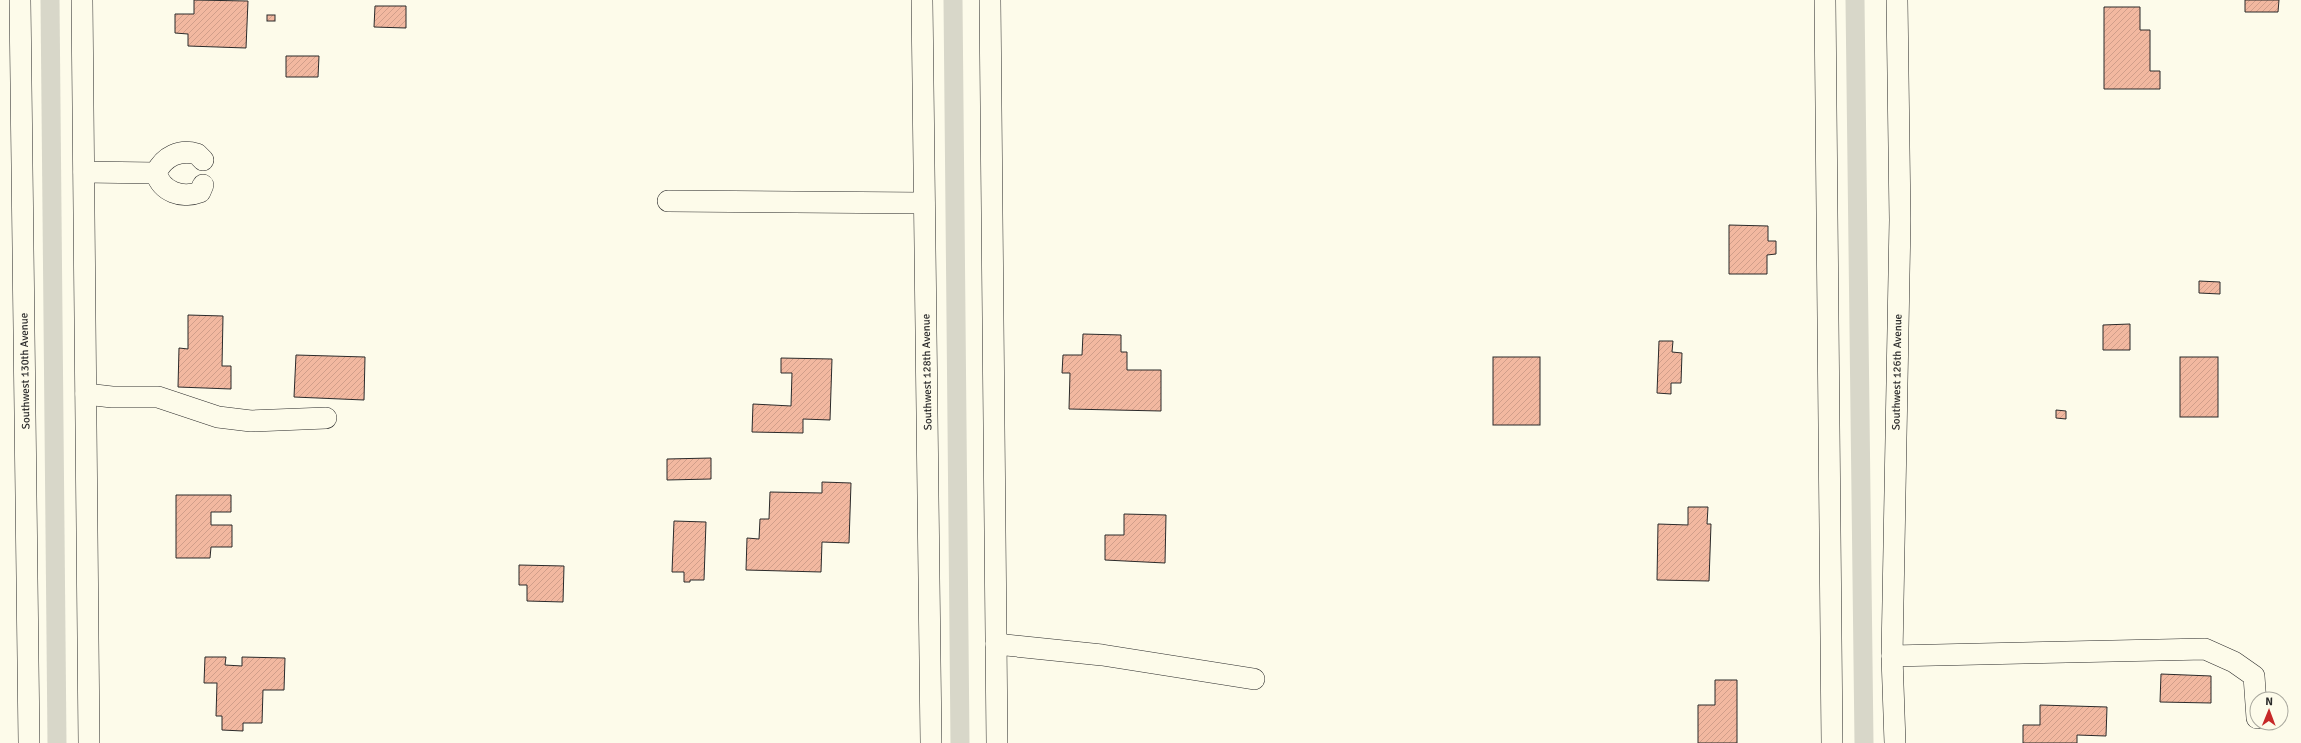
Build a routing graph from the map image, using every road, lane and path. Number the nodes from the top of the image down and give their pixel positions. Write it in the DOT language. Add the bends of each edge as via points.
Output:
graph roads {
  1 [pos="20,0"];
  2 [pos="82,0"];
  3 [pos="922,0"];
  4 [pos="990,0"];
  5 [pos="1825,0"];
  6 [pos="1897,0"];
  7 [pos="203,160"];
  8 [pos="84,172"];
  9 [pos="156,173"];
  10 [pos="203,185"];
  11 [pos="668,201"];
  12 [pos="924,203"];
  13 [pos="86,394"];
  14 [pos="326,418"];
  15 [pos="996,644"];
  16 [pos="1892,656"];
  17 [pos="1254,679"];
  18 [pos="2255,691"];
  19 [pos="29,743"];
  20 [pos="89,743"];
  21 [pos="931,743"];
  22 [pos="997,743"];
  23 [pos="1832,743"];
  24 [pos="1895,743"];
  1 -- 19 [label="street, Southwest 130th Avenue"];
  2 -- 8 [label="street"];
  3 -- 12 [label="street, Southwest 128th Avenue"];
  4 -- 15 [label="street"];
  5 -- 23 [label="street"];
  6 -- 16 [label="street, Southwest 126th Avenue" via="1900,220"];
  7 -- 9 [label="street" via="197,154 178,153 164,160"];
  8 -- 9 [label="street"];
  8 -- 13 [label="street"];
  9 -- 10 [label="street" via="161,184 173,193 193,195 200,192"];
  11 -- 12 [label="street"];
  12 -- 21 [label="street, Southwest 128th Avenue"];
  13 -- 14 [label="street" via="158,397 218,417 244,420"];
  13 -- 20 [label="street"];
  15 -- 17 [label="street" via="1102,655"];
  15 -- 22 [label="street"];
  16 -- 18 [label="street" via="2205,649 2234,662 2254,676"];
  16 -- 24 [label="street, Southwest 126th Avenue"];
}
